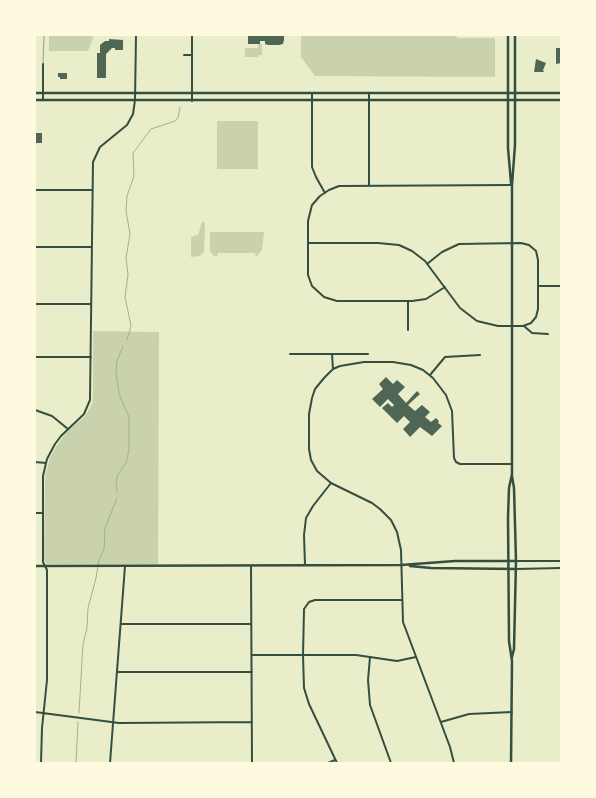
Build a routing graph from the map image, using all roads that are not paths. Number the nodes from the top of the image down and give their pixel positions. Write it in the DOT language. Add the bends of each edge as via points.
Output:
graph roads {
  1 [pos="44,35"];
  2 [pos="136,35"];
  3 [pos="192,35"];
  4 [pos="508,35"];
  5 [pos="515,35"];
  6 [pos="184,55"];
  7 [pos="192,55"];
  8 [pos="43,64"];
  9 [pos="35,93"];
  10 [pos="43,93"];
  11 [pos="135,93"];
  12 [pos="192,93"];
  13 [pos="312,93"];
  14 [pos="369,93"];
  15 [pos="508,93"];
  16 [pos="515,93"];
  17 [pos="561,93"];
  18 [pos="35,100"];
  19 [pos="43,100"];
  20 [pos="135,100"];
  21 [pos="192,100"];
  22 [pos="312,100"];
  23 [pos="369,100"];
  24 [pos="508,100"];
  25 [pos="515,100"];
  26 [pos="561,100"];
  27 [pos="369,186"];
  28 [pos="512,186"];
  29 [pos="35,190"];
  30 [pos="92,190"];
  31 [pos="324,193"];
  32 [pos="308,243"];
  33 [pos="512,243"];
  34 [pos="35,247"];
  35 [pos="92,247"];
  36 [pos="427,264"];
  37 [pos="538,286"];
  38 [pos="561,286"];
  39 [pos="445,287"];
  40 [pos="408,301"];
  41 [pos="35,304"];
  42 [pos="91,304"];
  43 [pos="511,326"];
  44 [pos="524,326"];
  45 [pos="408,330"];
  46 [pos="548,334"];
  47 [pos="290,354"];
  48 [pos="332,354"];
  49 [pos="368,354"];
  50 [pos="480,355"];
  51 [pos="35,357"];
  52 [pos="91,357"];
  53 [pos="334,369"];
  54 [pos="430,375"];
  55 [pos="35,410"];
  56 [pos="68,429"];
  57 [pos="35,462"];
  58 [pos="46,463"];
  59 [pos="512,464"];
  60 [pos="512,474"];
  61 [pos="331,483"];
  62 [pos="35,513"];
  63 [pos="42,513"];
  64 [pos="508,561"];
  65 [pos="516,561"];
  66 [pos="561,561"];
  67 [pos="401,565"];
  68 [pos="35,566"];
  69 [pos="45,566"];
  70 [pos="125,566"];
  71 [pos="251,566"];
  72 [pos="305,566"];
  73 [pos="561,568"];
  74 [pos="508,569"];
  75 [pos="516,569"];
  76 [pos="401,600"];
  77 [pos="121,624"];
  78 [pos="252,624"];
  79 [pos="252,655"];
  80 [pos="303,655"];
  81 [pos="370,657"];
  82 [pos="416,657"];
  83 [pos="512,661"];
  84 [pos="117,672"];
  85 [pos="252,672"];
  86 [pos="35,712"];
  87 [pos="512,712"];
  88 [pos="44,713"];
  89 [pos="114,722"];
  90 [pos="252,722"];
  91 [pos="441,722"];
  92 [pos="335,760"];
  93 [pos="41,763"];
  94 [pos="110,763"];
  95 [pos="252,763"];
  96 [pos="328,763"];
  97 [pos="337,763"];
  98 [pos="391,763"];
  99 [pos="454,763"];
  100 [pos="511,763"];
  1 -- 8 [label="lane"];
  2 -- 11 [label="street"];
  3 -- 7 [label="street"];
  4 -- 15 [label="main road"];
  5 -- 16 [label="main road"];
  6 -- 7 [label="street"];
  7 -- 12 [label="street"];
  8 -- 10 [label="street"];
  9 -- 10 [label="main road"];
  10 -- 11 [label="main road"];
  10 -- 19 [label="street"];
  11 -- 12 [label="main road"];
  11 -- 20 [label="street"];
  12 -- 13 [label="main road"];
  12 -- 21 [label="street"];
  13 -- 14 [label="main road"];
  13 -- 22 [label="street"];
  14 -- 15 [label="main road"];
  14 -- 23 [label="street"];
  15 -- 16 [label="main road"];
  15 -- 24 [label="main road"];
  16 -- 17 [label="main road"];
  16 -- 25 [label="main road"];
  18 -- 19 [label="main road"];
  19 -- 20 [label="main road"];
  20 -- 21 [label="main road"];
  20 -- 30 [label="street" via="127,125 99,149 93,162"];
  21 -- 22 [label="main road"];
  22 -- 23 [label="main road"];
  22 -- 31 [label="street" via="312,167"];
  23 -- 24 [label="main road"];
  23 -- 27 [label="street"];
  24 -- 25 [label="main road"];
  24 -- 28 [label="main road" via="508,163"];
  25 -- 26 [label="main road"];
  25 -- 28 [label="main road"];
  27 -- 28 [label="street"];
  27 -- 31 [label="street" via="339,186"];
  28 -- 33 [label="main road"];
  29 -- 30 [label="street"];
  30 -- 35 [label="street"];
  31 -- 32 [label="street" via="310,211"];
  32 -- 36 [label="street" via="394,244 412,251"];
  32 -- 40 [label="street" via="308,275 312,286 327,299"];
  33 -- 36 [label="street" via="459,244"];
  33 -- 37 [label="street" via="524,243 536,251"];
  33 -- 43 [label="main road"];
  34 -- 35 [label="street"];
  35 -- 42 [label="street"];
  36 -- 39 [label="street"];
  37 -- 38 [label="street"];
  37 -- 44 [label="street" via="536,317"];
  39 -- 40 [label="street" via="426,299"];
  39 -- 43 [label="street" via="472,318 490,325"];
  40 -- 45 [label="street"];
  41 -- 42 [label="street"];
  42 -- 52 [label="street"];
  43 -- 44 [label="street"];
  43 -- 59 [label="main road"];
  44 -- 46 [label="street" via="532,333"];
  47 -- 48 [label="street"];
  48 -- 49 [label="street"];
  48 -- 53 [label="street"];
  50 -- 54 [label="street" via="445,357"];
  51 -- 52 [label="street"];
  52 -- 56 [label="street" via="88,407"];
  53 -- 54 [label="street" via="355,362 393,362 411,365"];
  53 -- 61 [label="street" via="316,389 309,414 311,460 317,471"];
  54 -- 59 [label="street" via="444,390 451,407 456,462"];
  55 -- 56 [label="street" via="52,416"];
  56 -- 58 [label="street" via="55,444"];
  57 -- 58 [label="street"];
  58 -- 63 [label="street"];
  59 -- 60 [label="main road"];
  60 -- 64 [label="main road"];
  60 -- 65 [label="main road"];
  61 -- 67 [label="street" via="372,503 387,516 399,538"];
  61 -- 72 [label="street" via="306,518"];
  62 -- 63 [label="street"];
  63 -- 69 [label="street" via="42,562"];
  64 -- 65 [label="main road"];
  64 -- 67 [label="main road"];
  64 -- 74 [label="main road"];
  65 -- 66 [label="street"];
  65 -- 75 [label="main road"];
  67 -- 72 [label="main road"];
  67 -- 74 [label="main road"];
  67 -- 76 [label="street"];
  68 -- 69 [label="main road"];
  69 -- 70 [label="main road"];
  69 -- 88 [label="street" via="47,680"];
  70 -- 71 [label="main road"];
  70 -- 77 [label="street"];
  71 -- 72 [label="main road"];
  71 -- 78 [label="street"];
  73 -- 75 [label="street"];
  74 -- 75 [label="main road"];
  74 -- 83 [label="main road"];
  75 -- 83 [label="main road"];
  76 -- 80 [label="street" via="315,600 306,605 303,612"];
  76 -- 82 [label="street" via="403,622"];
  77 -- 78 [label="street"];
  77 -- 84 [label="street"];
  78 -- 79 [label="street"];
  79 -- 80 [label="street"];
  79 -- 85 [label="street"];
  80 -- 81 [label="street"];
  80 -- 92 [label="street" via="306,695"];
  81 -- 82 [label="street" via="396,661"];
  81 -- 98 [label="street" via="370,705"];
  82 -- 91 [label="street"];
  83 -- 87 [label="main road"];
  84 -- 85 [label="street"];
  84 -- 89 [label="street"];
  85 -- 90 [label="street"];
  86 -- 88 [label="street"];
  87 -- 91 [label="street" via="469,714"];
  87 -- 100 [label="main road"];
  88 -- 89 [label="street"];
  88 -- 93 [label="street"];
  89 -- 90 [label="street"];
  89 -- 94 [label="street"];
  90 -- 95 [label="street"];
  91 -- 99 [label="street"];
  92 -- 96 [label="street"];
  92 -- 97 [label="street"];
}
